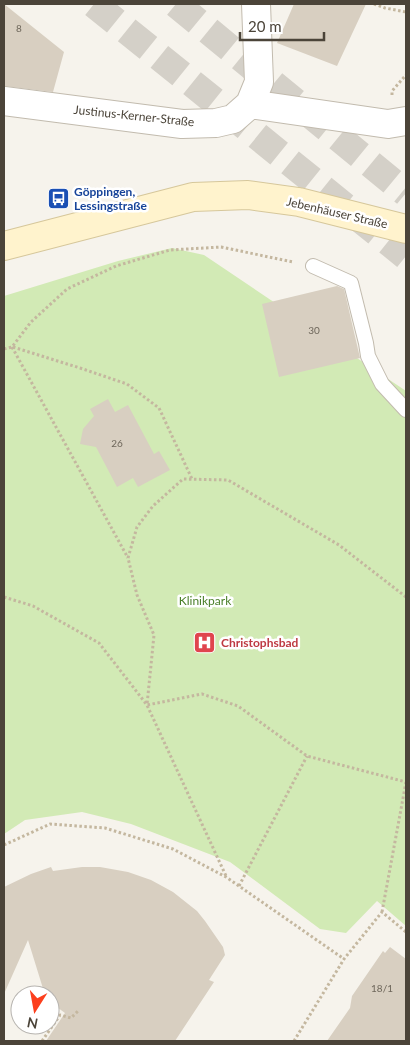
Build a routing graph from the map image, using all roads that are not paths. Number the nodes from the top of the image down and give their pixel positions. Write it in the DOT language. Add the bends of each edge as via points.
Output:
graph roads {
  1 [pos="256,4"];
  2 [pos="4,101"];
  3 [pos="250,104"];
  4 [pos="397,122"];
  5 [pos="406,229"];
  6 [pos="4,246"];
  7 [pos="313,266"];
  8 [pos="406,410"];
  1 -- 3 [label="street" via="259,82"];
  2 -- 3 [label="street, Justinus-Kerner-Straße" via="182,124 233,120"];
  3 -- 4 [label="street"];
  5 -- 6 [label="main road, Jebenhäuser Straße" via="300,202 230,195 193,197"];
  7 -- 8 [label="lane" via="351,283 368,356 382,384"];
}
